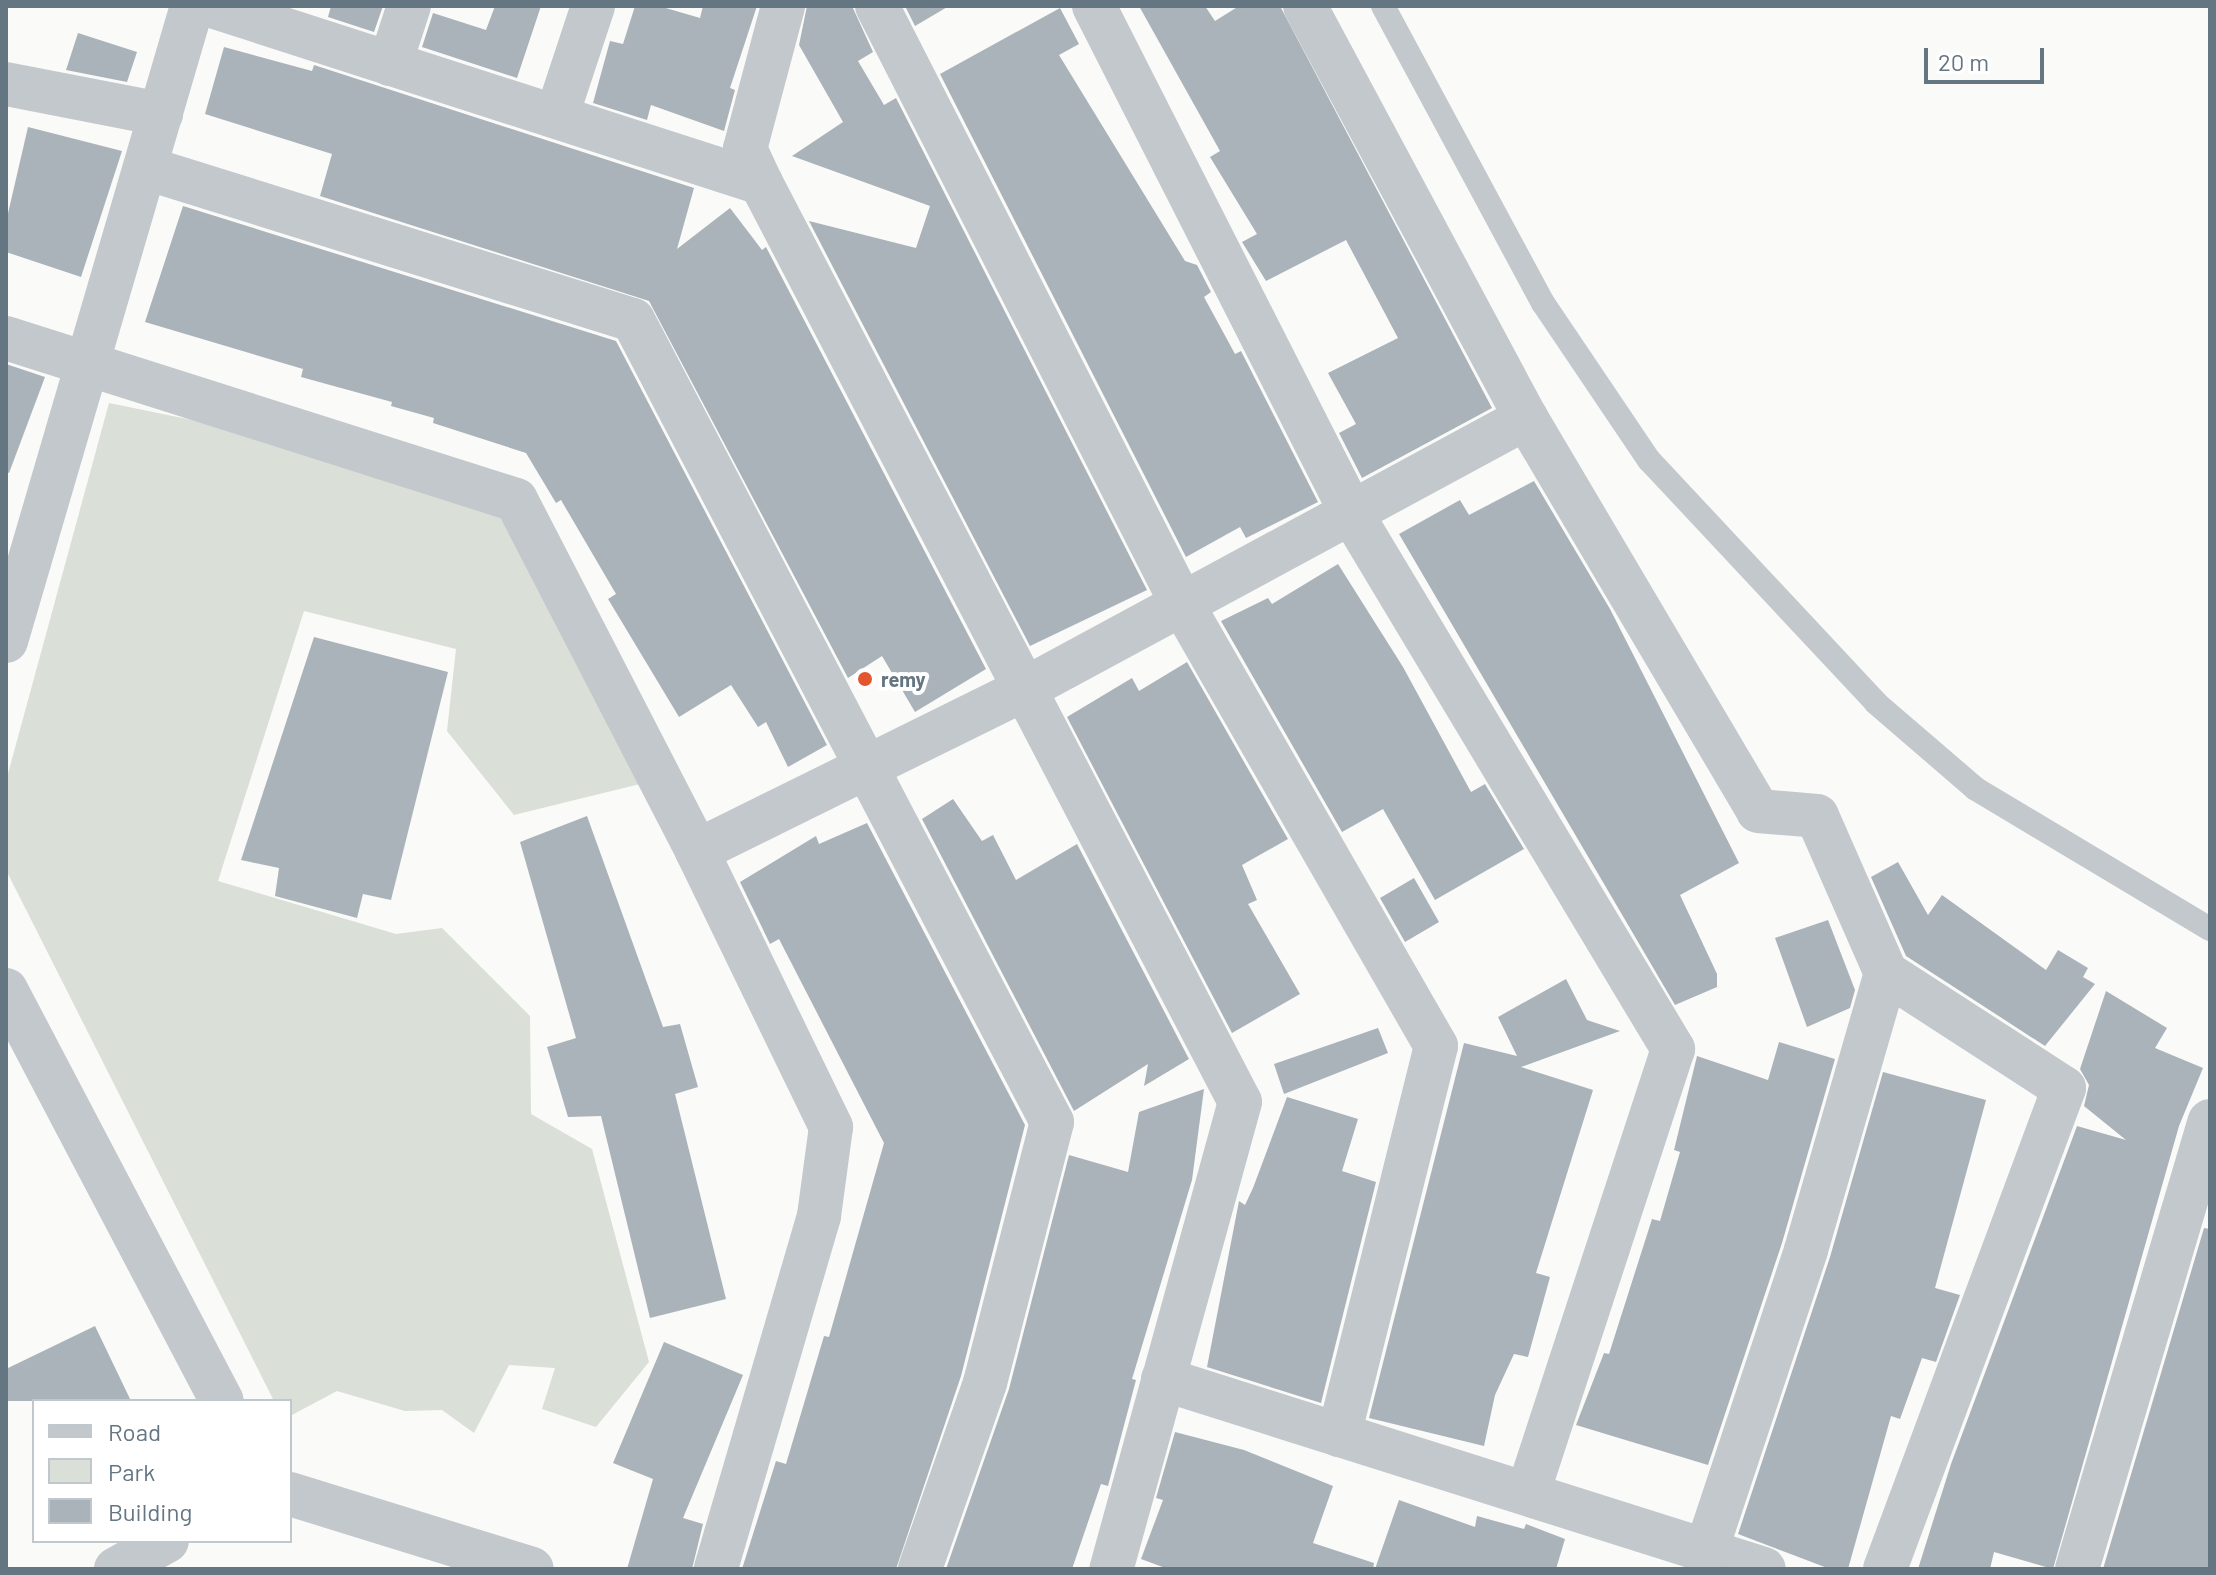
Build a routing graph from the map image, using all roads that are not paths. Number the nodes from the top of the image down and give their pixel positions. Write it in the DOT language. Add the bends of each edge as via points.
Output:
graph roads {
  1 [pos="192,6"];
  2 [pos="212,6"];
  3 [pos="409,6"];
  4 [pos="593,6"];
  5 [pos="783,6"];
  6 [pos="877,6"];
  7 [pos="1094,6"];
  8 [pos="1305,6"];
  9 [pos="1383,6"];
  10 [pos="390,64"];
  11 [pos="6,84"];
  12 [pos="161,114"];
  13 [pos="557,115"];
  14 [pos="146,168"];
  15 [pos="761,183"];
  16 [pos="6,338"];
  17 [pos="86,364"];
  18 [pos="1526,418"];
  19 [pos="1353,516"];
  20 [pos="1181,602"];
  21 [pos="6,641"];
  22 [pos="1023,690"];
  23 [pos="863,769"];
  24 [pos="697,851"];
  25 [pos="2210,929"];
  26 [pos="1886,973"];
  27 [pos="6,990"];
  28 [pos="2210,1121"];
  29 [pos="1163,1379"];
  30 [pos="221,1399"];
  31 [pos="1339,1435"];
  32 [pos="1528,1493"];
  33 [pos="292,1495"];
  34 [pos="163,1543"];
  35 [pos="1706,1551"];
  36 [pos="1119,1567"];
  37 [pos="116,1569"];
  38 [pos="532,1569"];
  39 [pos="716,1569"];
  40 [pos="920,1569"];
  41 [pos="1764,1569"];
  42 [pos="1885,1569"];
  43 [pos="2077,1569"];
  1 -- 12 [label="street"];
  2 -- 10 [label="street"];
  3 -- 10 [label="street"];
  4 -- 13 [label="street"];
  5 -- 15 [label="street" via="745,149"];
  6 -- 20 [label="street"];
  7 -- 19 [label="street"];
  8 -- 18 [label="street"];
  9 -- 25 [label="lane" via="1543,303 1649,460 1876,703 1976,789"];
  10 -- 13 [label="street"];
  11 -- 12 [label="street"];
  12 -- 14 [label="street"];
  13 -- 15 [label="street"];
  14 -- 17 [label="street"];
  14 -- 23 [label="street" via="633,320"];
  15 -- 22 [label="street"];
  16 -- 17 [label="street"];
  17 -- 21 [label="street"];
  17 -- 24 [label="street" via="516,500"];
  18 -- 19 [label="street"];
  18 -- 26 [label="street" via="1758,811 1817,816"];
  19 -- 20 [label="street"];
  19 -- 32 [label="street" via="1673,1049"];
  20 -- 22 [label="street"];
  20 -- 31 [label="street" via="1436,1046"];
  22 -- 23 [label="street"];
  22 -- 29 [label="street" via="1240,1102"];
  23 -- 24 [label="street"];
  23 -- 40 [label="street" via="1052,1122 985,1383"];
  24 -- 39 [label="street" via="831,1127 819,1216"];
  26 -- 35 [label="street" via="1806,1250"];
  26 -- 42 [label="street" via="2064,1088"];
  27 -- 30 [label="street"];
  28 -- 43 [label="street"];
  29 -- 31 [label="street"];
  29 -- 36 [label="street"];
  31 -- 32 [label="street"];
  32 -- 35 [label="street"];
  33 -- 38 [label="street"];
  34 -- 37 [label="street"];
  35 -- 41 [label="street"];
}
